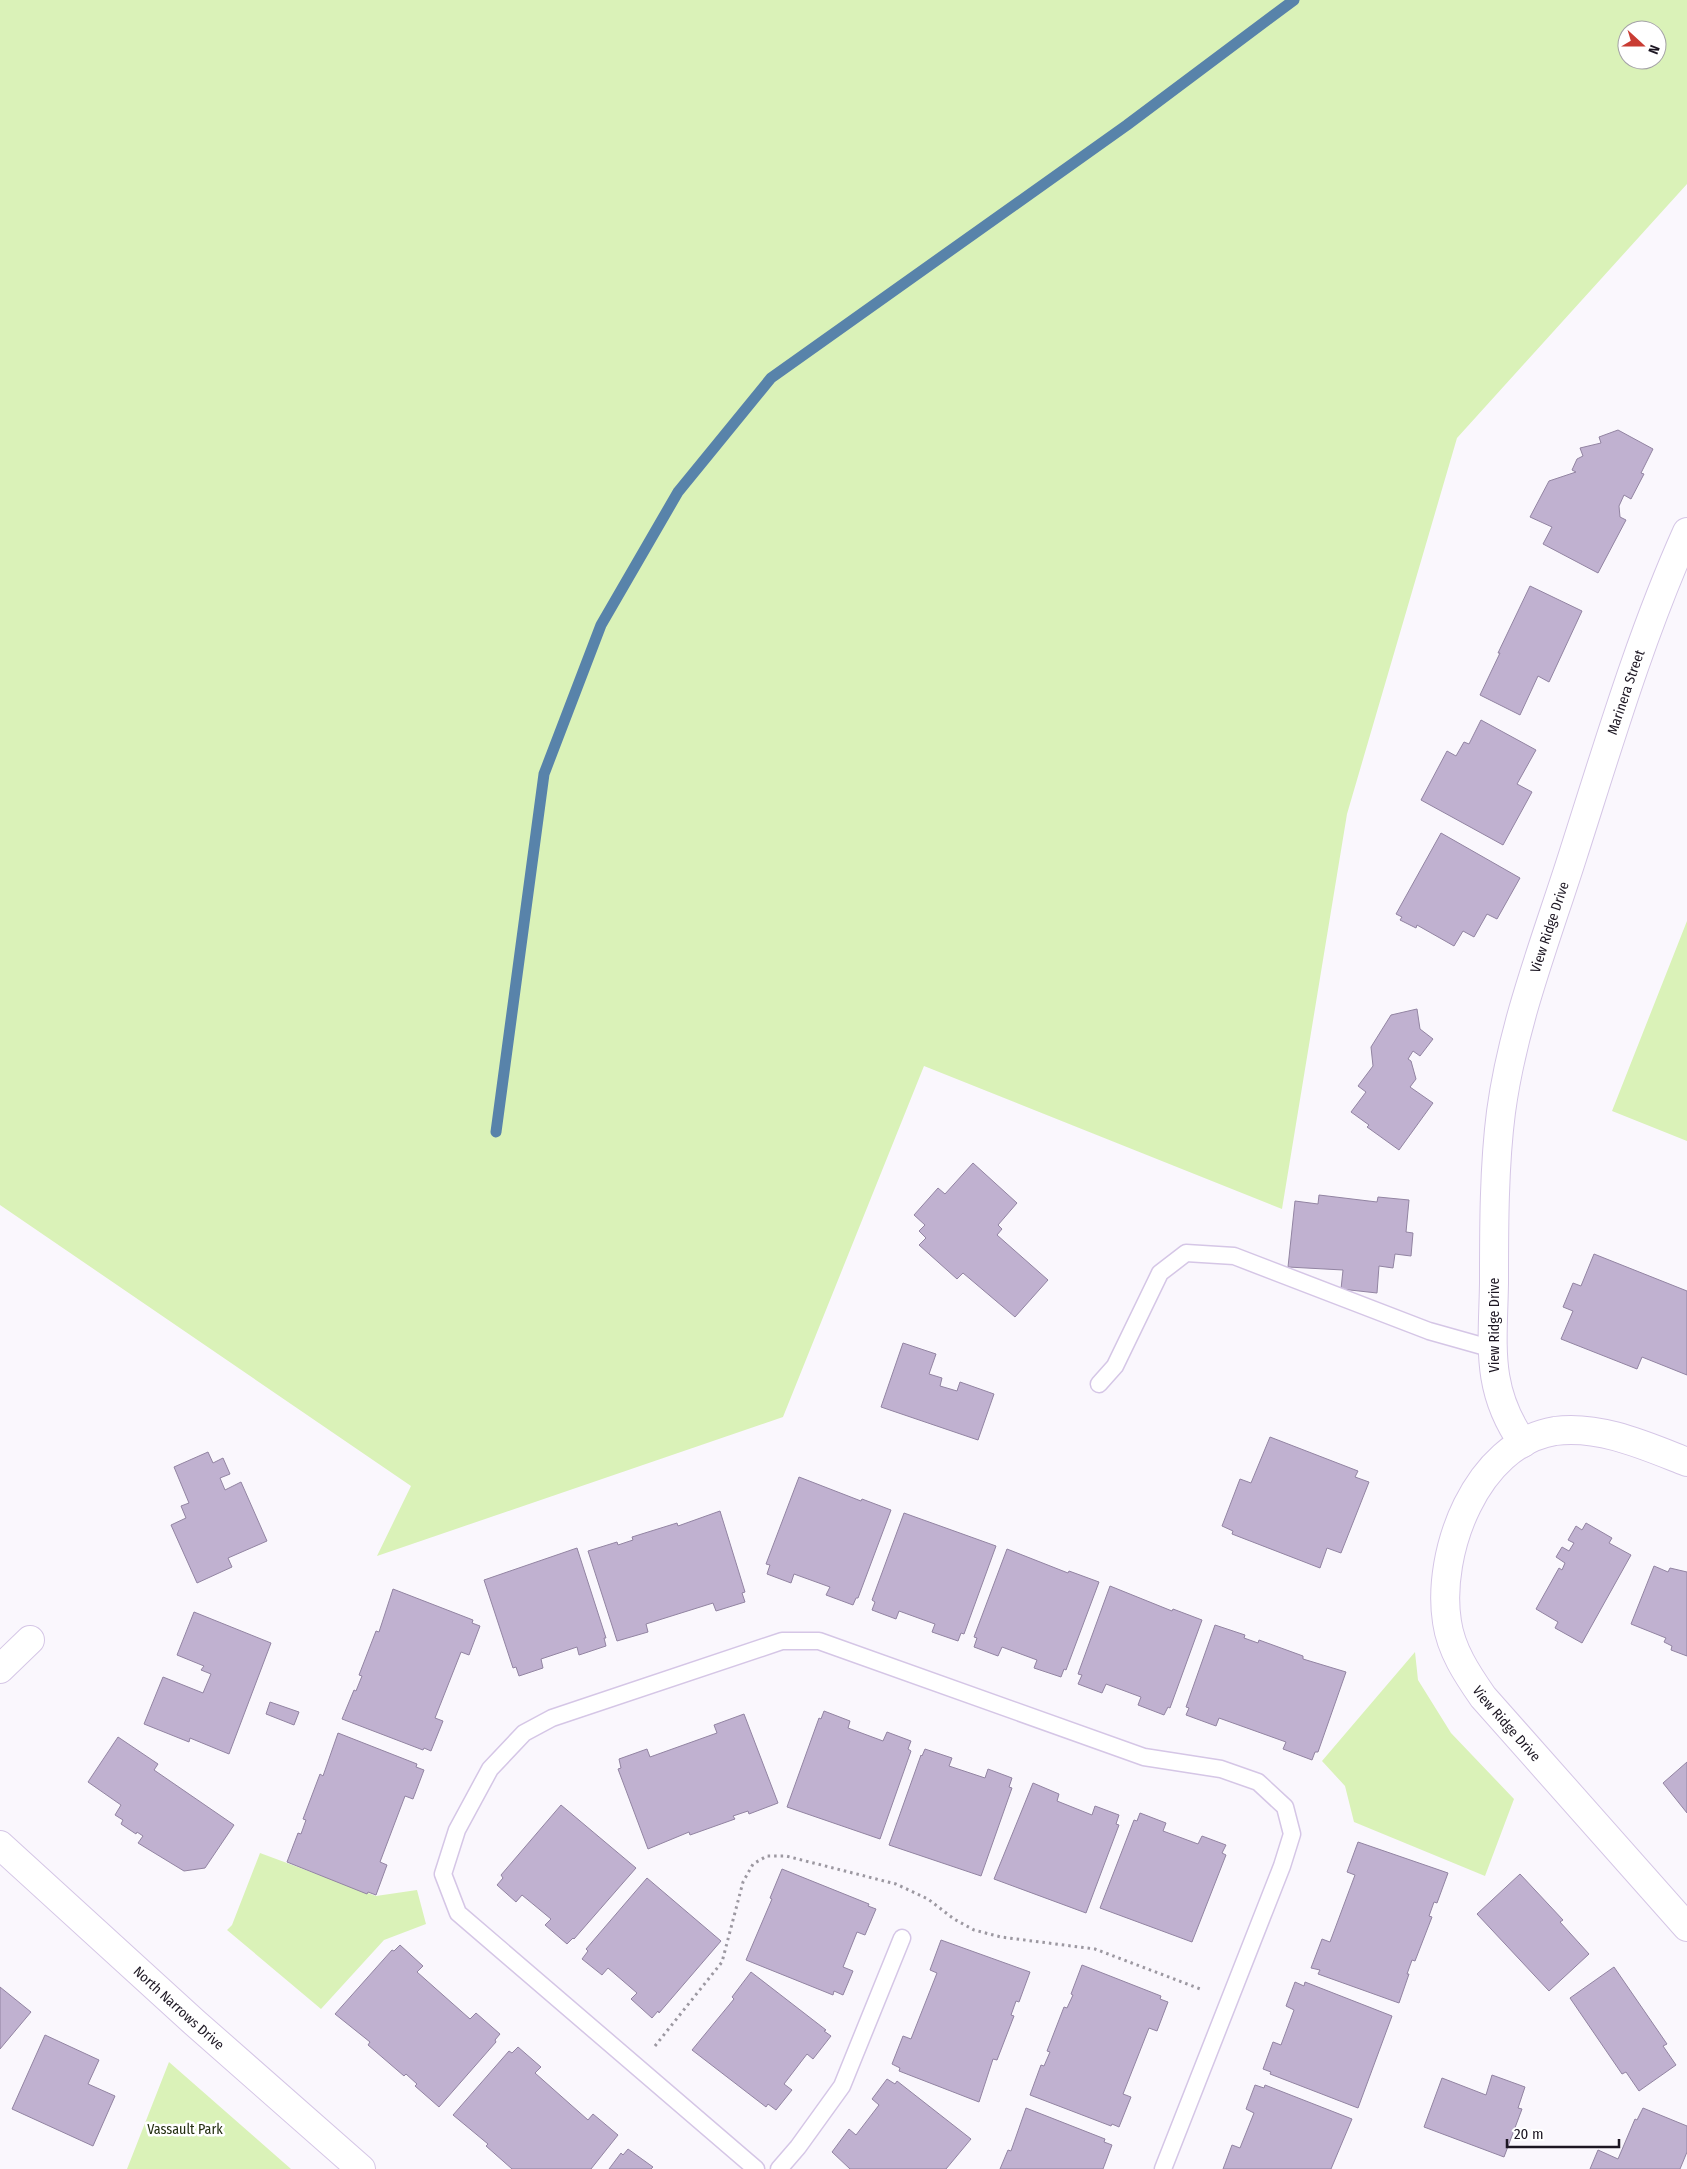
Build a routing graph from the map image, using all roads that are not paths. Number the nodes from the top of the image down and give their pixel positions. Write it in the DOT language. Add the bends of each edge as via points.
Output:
graph roads {
  1 [pos="1687,532"];
  2 [pos="1573,855"];
  3 [pos="1493,1349"];
  4 [pos="1099,1384"];
  5 [pos="1523,1443"];
  6 [pos="1687,1462"];
  7 [pos="30,1640"];
  8 [pos="0,1669"];
  9 [pos="0,1845"];
  10 [pos="1687,1927"];
  11 [pos="902,1938"];
  12 [pos="361,2169"];
  13 [pos="756,2169"];
  14 [pos="779,2169"];
  15 [pos="1163,2169"];
  1 -- 2 [label="street, Marinera Street" via="1623,692"];
  2 -- 3 [label="street, View Ridge Drive" via="1515,1037 1501,1113 1494,1240"];
  3 -- 4 [label="lane" via="1429,1331 1234,1256 1186,1253 1160,1273 1115,1366"];
  3 -- 5 [label="street, View Ridge Drive" via="1493,1369 1500,1400 1512,1428"];
  5 -- 6 [label="street" via="1556,1431 1583,1431 1616,1437"];
  5 -- 10 [label="street, View Ridge Drive" via="1483,1480 1457,1529 1448,1562 1444,1605 1451,1640 1469,1676 1500,1720"];
  7 -- 8 [label="street"];
  9 -- 12 [label="street, North Narrows Drive"];
  11 -- 14 [label="lane" via="842,2086"];
  13 -- 15 [label="lane" via="458,1913 443,1874 457,1830 490,1769 524,1733 552,1718 782,1641 819,1641 1144,1757 1221,1769 1258,1782 1285,1807 1292,1834 1282,1866"];
}
